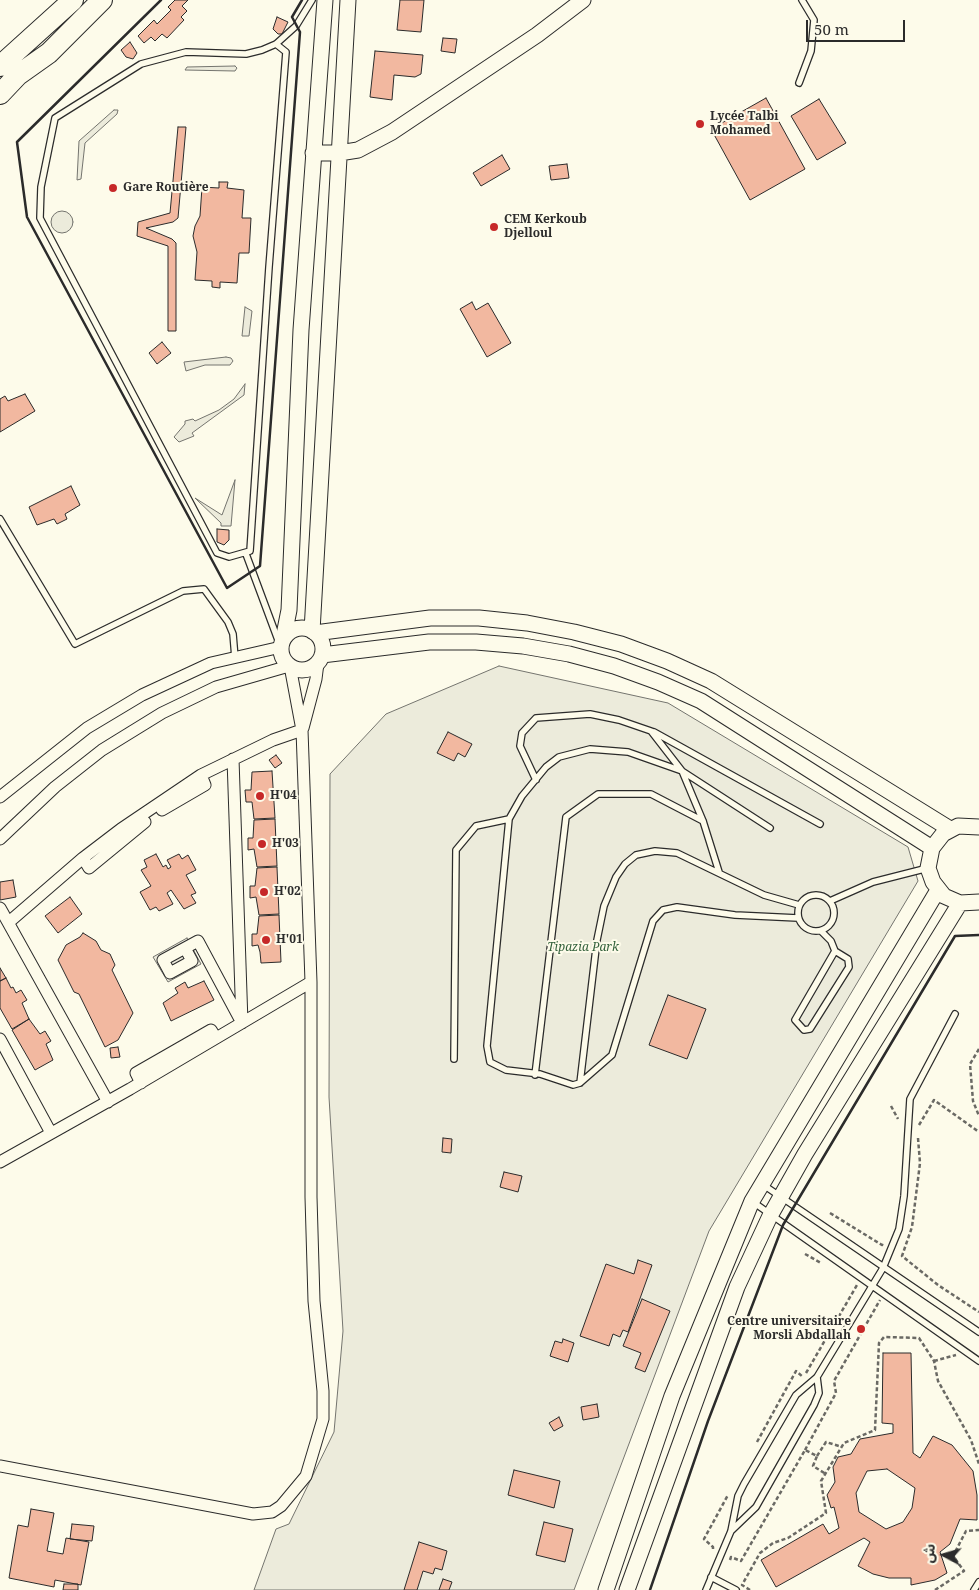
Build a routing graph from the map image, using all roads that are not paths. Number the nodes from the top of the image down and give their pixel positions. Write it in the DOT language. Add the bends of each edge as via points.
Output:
graph roads {
  1 [pos="73,0"];
  2 [pos="102,0"];
  3 [pos="312,0"];
  4 [pos="325,0"];
  5 [pos="348,0"];
  6 [pos="583,0"];
  7 [pos="802,0"];
  8 [pos="276,44"];
  9 [pos="0,66"];
  10 [pos="799,83"];
  11 [pos="0,94"];
  12 [pos="313,153"];
  13 [pos="338,153"];
  14 [pos="0,519"];
  15 [pos="246,554"];
  16 [pos="313,632"];
  17 [pos="282,643"];
  18 [pos="235,658"];
  19 [pos="320,659"];
  20 [pos="289,666"];
  21 [pos="302,730"];
  22 [pos="652,731"];
  23 [pos="233,759"];
  24 [pos="682,771"];
  25 [pos="0,780"];
  26 [pos="536,780"];
  27 [pos="4,793"];
  28 [pos="509,820"];
  29 [pos="703,821"];
  30 [pos="977,821"];
  31 [pos="820,824"];
  32 [pos="770,828"];
  33 [pos="950,829"];
  34 [pos="0,839"];
  35 [pos="932,848"];
  36 [pos="928,868"];
  37 [pos="719,872"];
  38 [pos="938,890"];
  39 [pos="830,902"];
  40 [pos="979,902"];
  41 [pos="960,903"];
  42 [pos="799,905"];
  43 [pos="0,908"];
  44 [pos="798,918"];
  45 [pos="9,922"];
  46 [pos="821,931"];
  47 [pos="185,948"];
  48 [pos="835,951"];
  49 [pos="311,982"];
  50 [pos="954,1014"];
  51 [pos="242,1023"];
  52 [pos="0,1039"];
  53 [pos="454,1059"];
  54 [pos="535,1075"];
  55 [pos="580,1083"];
  56 [pos="108,1102"];
  57 [pos="52,1133"];
  58 [pos="0,1162"];
  59 [pos="762,1184"];
  60 [pos="780,1196"];
  61 [pos="752,1201"];
  62 [pos="770,1216"];
  63 [pos="883,1268"];
  64 [pos="872,1286"];
  65 [pos="979,1332"];
  66 [pos="979,1361"];
  67 [pos="818,1377"];
  68 [pos="0,1466"];
  69 [pos="731,1531"];
  70 [pos="712,1578"];
  71 [pos="979,1582"];
  72 [pos="606,1590"];
  73 [pos="627,1590"];
  74 [pos="706,1590"];
  75 [pos="736,1590"];
  76 [pos="974,1590"];
  1 -- 9 [label="highway"];
  2 -- 11 [label="highway" via="49,53 18,75"];
  3 -- 8 [label="lane" via="296,26"];
  4 -- 12 [label="street"];
  5 -- 13 [label="street"];
  6 -- 13 [label="street" via="537,35 392,132 358,150"];
  7 -- 10 [label="lane" via="814,20 810,52"];
  8 -- 15 [label="lane" via="286,52 250,551"];
  8 -- 15 [label="lane" via="246,54 186,52 141,64 55,118 41,187 40,218 217,553 229,557"];
  12 -- 13 [label="street"];
  12 -- 17 [label="street" via="288,610"];
  13 -- 16 [label="street"];
  14 -- 18 [label="lane" via="75,644 183,591 204,590 228,622 233,634"];
  15 -- 17 [label="lane"];
  16 -- 17 [label="street" via="305,628 292,630"];
  16 -- 19 [label="street" via="322,643"];
  16 -- 33 [label="street" via="430,618 479,618 555,628 621,644 710,681"];
  17 -- 18 [label="street"];
  17 -- 20 [label="street" via="284,660"];
  18 -- 27 [label="street" via="212,663 142,694 87,728"];
  19 -- 20 [label="street" via="308,669"];
  19 -- 21 [label="street"];
  19 -- 35 [label="street" via="429,642 476,642 523,646 614,666 701,701"];
  20 -- 21 [label="street"];
  20 -- 34 [label="street" via="216,687 162,713 102,750 55,786"];
  21 -- 23 [label="street"];
  21 -- 49 [label="street"];
  22 -- 24 [label="lane"];
  22 -- 26 [label="lane" via="590,714 536,718 522,733 520,746"];
  22 -- 31 [label="lane"];
  23 -- 45 [label="street" via="201,775 205,785 139,826 89,868 83,858"];
  23 -- 51 [label="street"];
  24 -- 26 [label="lane" via="628,752 590,749 559,757"];
  24 -- 29 [label="lane"];
  24 -- 32 [label="lane"];
  25 -- 27 [label="street"];
  26 -- 28 [label="lane" via="522,796"];
  28 -- 53 [label="lane" via="476,826 456,850"];
  28 -- 54 [label="lane" via="487,1046 490,1062 506,1070"];
  29 -- 37 [label="lane"];
  29 -- 54 [label="lane" via="651,794 598,794 566,816"];
  30 -- 33 [label="street"];
  33 -- 35 [label="street" via="936,840"];
  35 -- 36 [label="street"];
  36 -- 38 [label="street"];
  36 -- 39 [label="lane" via="873,882"];
  37 -- 42 [label="lane" via="764,895"];
  37 -- 55 [label="lane" via="677,853 655,851 636,855 616,877 604,906 597,940"];
  38 -- 41 [label="street"];
  38 -- 59 [label="street"];
  39 -- 42 [label="lane" via="826,897 814,895"];
  39 -- 46 [label="lane" via="834,918"];
  40 -- 41 [label="street"];
  41 -- 60 [label="street"];
  42 -- 44 [label="lane"];
  43 -- 45 [label="street"];
  44 -- 46 [label="lane" via="809,931"];
  44 -- 55 [label="lane" via="735,915 677,907 663,910 653,921 612,1055"];
  45 -- 56 [label="street"];
  46 -- 48 [label="lane"];
  47 -- 51 [label="street" via="198,941"];
  48 -- 48 [label="lane" via="795,1020 804,1030 810,1028 849,967 848,959"];
  49 -- 51 [label="street"];
  49 -- 68 [label="street" via="314,1301 324,1391 323,1419 306,1476 281,1506 272,1512 253,1514"];
  50 -- 63 [label="lane" via="910,1099 899,1229"];
  51 -- 56 [label="street" via="216,1038 211,1030 136,1072 141,1082"];
  52 -- 57 [label="street"];
  54 -- 55 [label="lane" via="573,1085"];
  56 -- 57 [label="street"];
  57 -- 58 [label="street"];
  59 -- 60 [label="lane"];
  59 -- 61 [label="street"];
  60 -- 62 [label="street"];
  60 -- 63 [label="lane"];
  61 -- 62 [label="lane"];
  61 -- 72 [label="street" via="672,1396"];
  62 -- 64 [label="lane"];
  62 -- 73 [label="street" via="734,1296"];
  63 -- 64 [label="lane"];
  63 -- 65 [label="lane"];
  64 -- 66 [label="lane"];
  64 -- 67 [label="lane"];
  67 -- 69 [label="lane" via="814,1405 756,1507"];
  67 -- 69 [label="lane" via="796,1395 744,1484 738,1496"];
  69 -- 70 [label="lane"];
  70 -- 74 [label="lane"];
  70 -- 75 [label="lane"];
  71 -- 76 [label="lane"];
}
